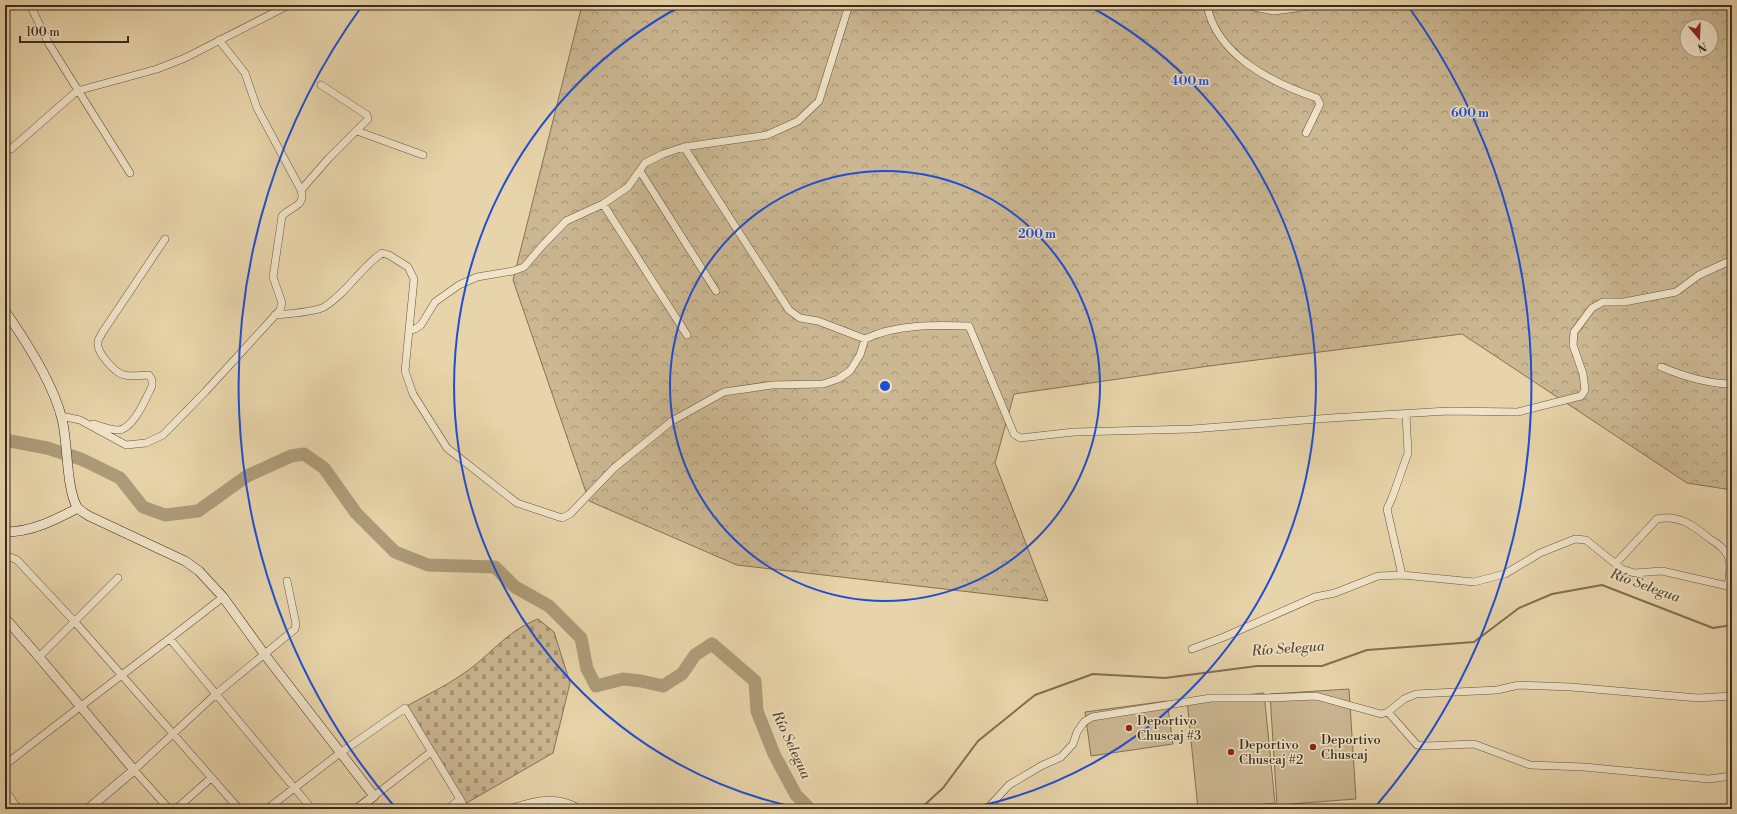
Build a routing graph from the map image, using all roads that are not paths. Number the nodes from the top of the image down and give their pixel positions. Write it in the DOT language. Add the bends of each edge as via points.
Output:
graph roads {
  1 [pos="30,5"];
  2 [pos="289,5"];
  3 [pos="849,5"];
  4 [pos="1207,5"];
  5 [pos="1244,5"];
  6 [pos="1317,5"];
  7 [pos="220,40"];
  8 [pos="322,85"];
  9 [pos="77,91"];
  10 [pos="357,131"];
  11 [pos="1306,133"];
  12 [pos="684,147"];
  13 [pos="11,149"];
  14 [pos="423,155"];
  15 [pos="640,171"];
  16 [pos="130,173"];
  17 [pos="301,190"];
  18 [pos="604,204"];
  19 [pos="165,239"];
  20 [pos="1732,260"];
  21 [pos="716,291"];
  22 [pos="5,311"];
  23 [pos="275,315"];
  24 [pos="409,331"];
  25 [pos="687,335"];
  26 [pos="865,339"];
  27 [pos="1661,367"];
  28 [pos="1732,384"];
  29 [pos="1406,414"];
  30 [pos="62,420"];
  31 [pos="80,420"];
  32 [pos="78,508"];
  33 [pos="5,532"];
  34 [pos="5,559"];
  35 [pos="1616,563"];
  36 [pos="1402,575"];
  37 [pos="118,578"];
  38 [pos="287,581"];
  39 [pos="1730,587"];
  40 [pos="223,597"];
  41 [pos="5,618"];
  42 [pos="75,622"];
  43 [pos="170,639"];
  44 [pos="1192,649"];
  45 [pos="265,655"];
  46 [pos="39,657"];
  47 [pos="120,675"];
  48 [pos="216,694"];
  49 [pos="1732,696"];
  50 [pos="79,706"];
  51 [pos="1388,712"];
  52 [pos="173,734"];
  53 [pos="431,752"];
  54 [pos="340,753"];
  55 [pos="5,765"];
  56 [pos="134,770"];
  57 [pos="1732,776"];
  58 [pos="211,778"];
  59 [pos="294,788"];
  60 [pos="5,790"];
  61 [pos="374,796"];
  62 [pos="460,799"];
  63 [pos="18,809"];
  64 [pos="88,809"];
  65 [pos="169,809"];
  66 [pos="176,809"];
  67 [pos="239,809"];
  68 [pos="267,809"];
  69 [pos="312,809"];
  70 [pos="357,809"];
  71 [pos="448,809"];
  72 [pos="468,809"];
  73 [pos="509,809"];
  74 [pos="580,809"];
  75 [pos="987,809"];
  1 -- 9 [label="street" via="49,44"];
  2 -- 7 [label="street"];
  3 -- 12 [label="street" via="819,101 810,112 798,121 767,135"];
  4 -- 11 [label="street" via="1219,36 1236,55 1271,78 1317,98 1320,104"];
  5 -- 6 [label="street" via="1274,11"];
  7 -- 9 [label="street" via="157,69"];
  7 -- 17 [label="street" via="245,73 257,108"];
  8 -- 10 [label="street" via="367,115 368,118"];
  9 -- 13 [label="street"];
  9 -- 16 [label="street"];
  10 -- 14 [label="street"];
  10 -- 17 [label="street"];
  12 -- 15 [label="street" via="645,163"];
  12 -- 26 [label="street" via="789,310 800,318 818,320"];
  15 -- 18 [label="street" via="628,186"];
  15 -- 21 [label="street"];
  17 -- 23 [label="street" via="301,201 282,216 273,277 282,304"];
  18 -- 24 [label="street" via="566,221 524,267 477,277 446,292 435,302 421,324"];
  18 -- 25 [label="street"];
  19 -- 31 [label="street" via="98,342 105,360 119,373 125,376 149,375 152,386 127,427 119,430"];
  20 -- 29 [label="street" via="1699,275 1676,292 1624,302 1603,302 1592,308 1574,332 1573,345 1583,374 1585,390 1581,396 1518,412 1468,410"];
  22 -- 30 [label="main road" via="22,335 56,398"];
  23 -- 24 [label="street" via="324,307 349,287 373,259 382,254 389,255 408,267 414,279"];
  23 -- 31 [label="street" via="163,435 146,442 126,445"];
  24 -- 26 [label="street" via="405,371 413,394 448,448 517,503 562,518 570,514 614,468 672,421 724,392 772,385 823,384 838,379 850,371 860,355"];
  26 -- 29 [label="street" via="879,332 906,328 968,326 1014,434 1020,438 1074,432 1192,429"];
  27 -- 28 [label="street" via="1703,380"];
  29 -- 36 [label="street" via="1408,454 1387,509"];
  30 -- 31 [label="street"];
  30 -- 32 [label="main road" via="72,489"];
  32 -- 33 [label="main road" via="26,530"];
  32 -- 40 [label="main road" via="89,516 185,561 199,571"];
  34 -- 42 [label="street" via="10,557 17,560"];
  35 -- 36 [label="street" via="1586,540 1575,539 1540,553 1505,574 1474,582"];
  35 -- 39 [label="street" via="1622,569 1634,573 1662,571"];
  35 -- 39 [label="street" via="1658,519 1678,519 1689,522 1721,546 1728,555"];
  36 -- 44 [label="street" via="1378,576 1335,593 1315,597"];
  37 -- 42 [label="street"];
  38 -- 45 [label="street" via="295,629"];
  40 -- 43 [label="street"];
  40 -- 45 [label="main road"];
  41 -- 46 [label="main road"];
  42 -- 46 [label="street"];
  42 -- 47 [label="street"];
  43 -- 47 [label="street"];
  43 -- 48 [label="street"];
  45 -- 48 [label="street"];
  45 -- 54 [label="main road"];
  46 -- 50 [label="main road"];
  47 -- 50 [label="street"];
  47 -- 52 [label="street"];
  48 -- 52 [label="street"];
  48 -- 59 [label="street"];
  49 -- 51 [label="street" via="1698,698 1519,685 1497,690 1416,694 1404,699"];
  50 -- 55 [label="street"];
  50 -- 56 [label="main road"];
  51 -- 57 [label="street" via="1417,745 1474,744 1530,765 1709,778"];
  51 -- 75 [label="street" via="1381,714 1316,696 1211,698 1092,717 1084,722 1072,744 1061,757 1010,784"];
  52 -- 56 [label="street"];
  52 -- 58 [label="street"];
  53 -- 54 [label="street" via="405,708"];
  53 -- 61 [label="street"];
  53 -- 62 [label="street"];
  54 -- 59 [label="street"];
  54 -- 61 [label="main road"];
  56 -- 64 [label="main road"];
  56 -- 65 [label="street"];
  58 -- 66 [label="street"];
  58 -- 67 [label="street"];
  59 -- 68 [label="street"];
  59 -- 69 [label="street"];
  60 -- 63 [label="street"];
  61 -- 70 [label="main road"];
  62 -- 71 [label="street"];
  62 -- 72 [label="street"];
  73 -- 74 [label="street" via="539,800 573,805"];
}
